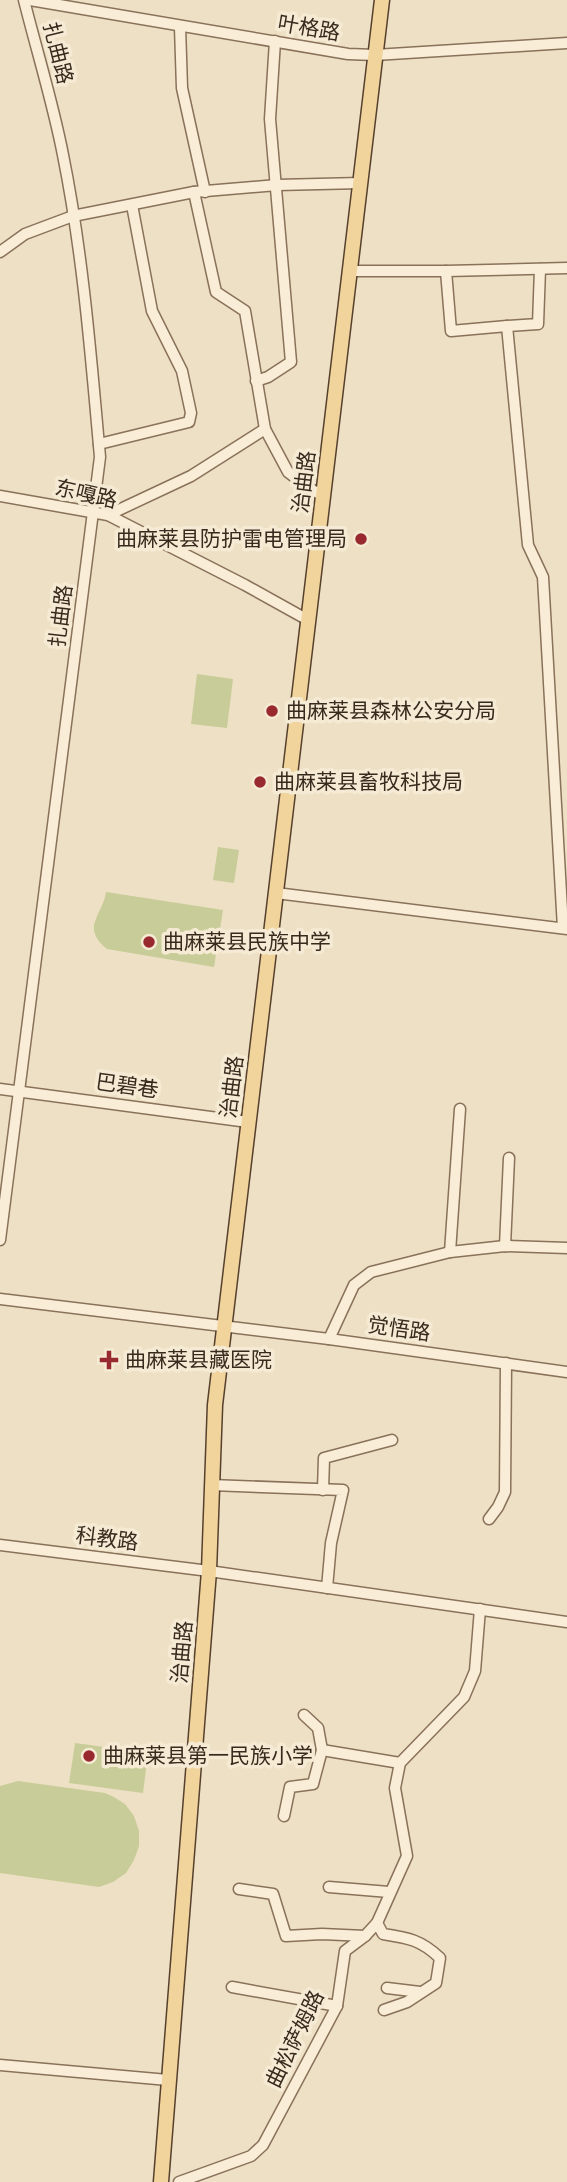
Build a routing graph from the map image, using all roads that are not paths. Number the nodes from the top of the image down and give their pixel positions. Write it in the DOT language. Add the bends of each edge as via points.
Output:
graph roads {
  1 [pos="24,0"];
  2 [pos="30,0"];
  3 [pos="382,0"];
  4 [pos="180,27"];
  5 [pos="275,41"];
  6 [pos="567,43"];
  7 [pos="375,55"];
  8 [pos="361,183"];
  9 [pos="277,185"];
  10 [pos="199,192"];
  11 [pos="132,205"];
  12 [pos="73,216"];
  13 [pos="0,252"];
  14 [pos="567,268"];
  15 [pos="540,269"];
  16 [pos="351,271"];
  17 [pos="446,271"];
  18 [pos="507,326"];
  19 [pos="256,381"];
  20 [pos="265,429"];
  21 [pos="99,444"];
  22 [pos="0,496"];
  23 [pos="323,496"];
  24 [pos="94,511"];
  25 [pos="108,515"];
  26 [pos="308,620"];
  27 [pos="562,842"];
  28 [pos="276,893"];
  29 [pos="565,929"];
  30 [pos="0,1089"];
  31 [pos="19,1091"];
  32 [pos="460,1108"];
  33 [pos="248,1122"];
  34 [pos="509,1158"];
  35 [pos="0,1240"];
  36 [pos="505,1246"];
  37 [pos="567,1248"];
  38 [pos="450,1252"];
  39 [pos="0,1299"];
  40 [pos="225,1326"];
  41 [pos="329,1339"];
  42 [pos="506,1363"];
  43 [pos="567,1372"];
  44 [pos="392,1440"];
  45 [pos="211,1485"];
  46 [pos="323,1490"];
  47 [pos="489,1518"];
  48 [pos="0,1545"];
  49 [pos="209,1571"];
  50 [pos="327,1588"];
  51 [pos="480,1609"];
  52 [pos="567,1622"];
  53 [pos="304,1715"];
  54 [pos="321,1750"];
  55 [pos="400,1763"];
  56 [pos="284,1816"];
  57 [pos="329,1887"];
  58 [pos="239,1889"];
  59 [pos="389,1892"];
  60 [pos="377,1923"];
  61 [pos="365,1936"];
  62 [pos="232,1987"];
  63 [pos="387,1988"];
  64 [pos="419,1992"];
  65 [pos="337,2006"];
  66 [pos="384,2010"];
  67 [pos="0,2065"];
  68 [pos="167,2080"];
  69 [pos="161,2182"];
  70 [pos="179,2182"];
  1 -- 12 [label="street, 扎曲路" via="63,154"];
  2 -- 4 [label="street, 叶格路"];
  3 -- 7 [label="main road, 治曲路"];
  4 -- 5 [label="street, 叶格路"];
  4 -- 10 [label="street" via="182,88"];
  5 -- 7 [label="street, 叶格路"];
  5 -- 9 [label="street" via="270,119"];
  6 -- 7 [label="street, 叶格路"];
  7 -- 8 [label="main road, 治曲路"];
  8 -- 9 [label="street"];
  8 -- 16 [label="main road, 治曲路"];
  9 -- 10 [label="street"];
  9 -- 19 [label="street" via="291,362"];
  10 -- 11 [label="street"];
  10 -- 19 [label="street" via="216,292 244,311"];
  11 -- 12 [label="street"];
  11 -- 21 [label="street" via="152,311 182,371 191,413 189,422"];
  12 -- 13 [label="street" via="25,234"];
  12 -- 21 [label="street, 扎曲路"];
  14 -- 15 [label="street"];
  15 -- 17 [label="street"];
  15 -- 18 [label="street" via="538,324"];
  16 -- 17 [label="street"];
  16 -- 23 [label="main road, 治曲路"];
  17 -- 18 [label="street" via="451,331"];
  18 -- 27 [label="street" via="528,545 543,577"];
  19 -- 20 [label="street"];
  20 -- 23 [label="street" via="288,472"];
  20 -- 25 [label="street" via="191,476"];
  21 -- 24 [label="street, 扎曲路"];
  22 -- 24 [label="street, 东嘎路"];
  23 -- 26 [label="main road, 治曲路"];
  24 -- 25 [label="street, 东嘎路"];
  24 -- 31 [label="street, 扎曲路"];
  25 -- 26 [label="street, 东嘎路"];
  26 -- 28 [label="main road, 治曲路"];
  27 -- 29 [label="street"];
  28 -- 29 [label="street"];
  28 -- 33 [label="main road, 治曲路"];
  30 -- 31 [label="street, 巴碧巷"];
  31 -- 33 [label="street, 巴碧巷"];
  31 -- 35 [label="street, 扎曲路"];
  32 -- 38 [label="street"];
  33 -- 40 [label="main road, 治曲路"];
  34 -- 36 [label="street"];
  36 -- 37 [label="street"];
  36 -- 38 [label="street"];
  38 -- 41 [label="street" via="371,1272 354,1285"];
  39 -- 40 [label="street, 觉悟路"];
  40 -- 41 [label="street, 觉悟路"];
  40 -- 45 [label="main road, 治曲路"];
  41 -- 42 [label="street, 觉悟路"];
  42 -- 43 [label="street, 觉悟路"];
  42 -- 47 [label="street" via="505,1492"];
  44 -- 46 [label="street" via="324,1458"];
  45 -- 46 [label="street"];
  45 -- 49 [label="main road, 治曲路"];
  46 -- 50 [label="street" via="343,1490"];
  48 -- 49 [label="street, 科教路"];
  49 -- 50 [label="street, 科教路"];
  49 -- 68 [label="main road, 治曲路"];
  50 -- 51 [label="street, 科教路"];
  51 -- 52 [label="street, 科教路"];
  51 -- 55 [label="street" via="475,1671 464,1697"];
  53 -- 54 [label="street" via="318,1728"];
  54 -- 55 [label="street"];
  54 -- 56 [label="street" via="313,1784 290,1787"];
  55 -- 60 [label="street, 曲松萨姆路" via="395,1788 407,1856"];
  57 -- 59 [label="street"];
  58 -- 61 [label="street" via="273,1894 286,1936"];
  60 -- 61 [label="street, 曲松萨姆路"];
  60 -- 66 [label="street" via="383,1934 413,1938 440,1958 436,1983"];
  61 -- 65 [label="street, 曲松萨姆路" via="345,1951"];
  62 -- 65 [label="street"];
  63 -- 64 [label="street"];
  65 -- 70 [label="street, 曲松萨姆路" via="263,2145 251,2156"];
  67 -- 68 [label="street"];
  68 -- 69 [label="main road, 治曲路"];
}
